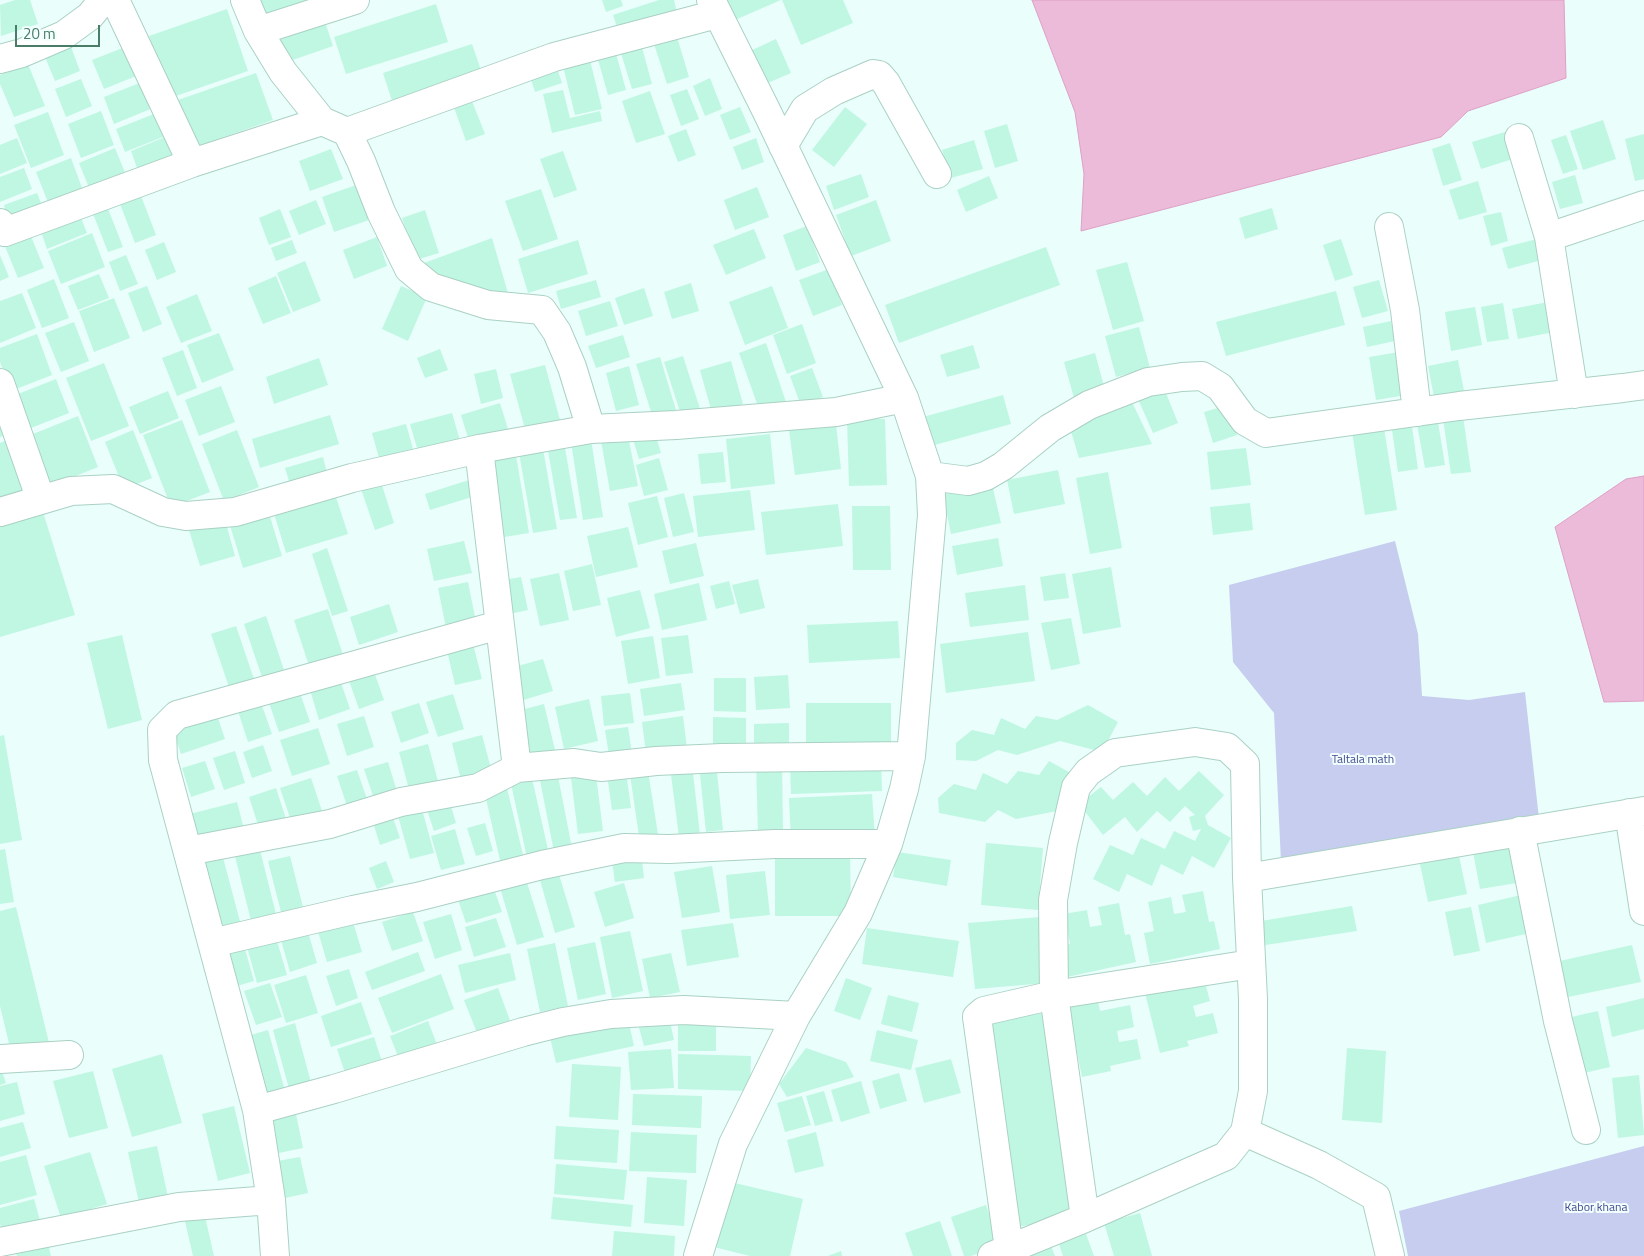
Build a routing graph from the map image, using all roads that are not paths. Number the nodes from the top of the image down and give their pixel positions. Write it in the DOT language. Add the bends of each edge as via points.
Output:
graph roads {
  1 [pos="103,0"];
  2 [pos="115,0"];
  3 [pos="245,0"];
  4 [pos="355,0"];
  5 [pos="714,7"];
  6 [pos="258,31"];
  7 [pos="0,59"];
  8 [pos="322,121"];
  9 [pos="347,132"];
  10 [pos="1519,138"];
  11 [pos="783,146"];
  12 [pos="192,163"];
  13 [pos="937,174"];
  14 [pos="1644,205"];
  15 [pos="0,223"];
  16 [pos="1389,227"];
  17 [pos="1549,237"];
  18 [pos="0,382"];
  19 [pos="1644,384"];
  20 [pos="1574,394"];
  21 [pos="904,398"];
  22 [pos="1417,412"];
  23 [pos="592,429"];
  24 [pos="479,449"];
  25 [pos="930,476"];
  26 [pos="41,500"];
  27 [pos="0,512"];
  28 [pos="499,625"];
  29 [pos="911,756"];
  30 [pos="517,768"];
  31 [pos="1636,812"];
  32 [pos="1520,831"];
  33 [pos="888,844"];
  34 [pos="188,851"];
  35 [pos="1248,878"];
  36 [pos="1644,911"];
  37 [pos="212,943"];
  38 [pos="1251,964"];
  39 [pos="1054,995"];
  40 [pos="796,1016"];
  41 [pos="69,1055"];
  42 [pos="0,1059"];
  43 [pos="257,1110"];
  44 [pos="1586,1130"];
  45 [pos="1245,1132"];
  46 [pos="271,1200"];
  47 [pos="1085,1218"];
  48 [pos="0,1242"];
  49 [pos="1000,1252"];
  50 [pos="275,1256"];
  51 [pos="698,1256"];
  52 [pos="1390,1256"];
  1 -- 7 [label="street" via="90,16 64,35"];
  2 -- 12 [label="street"];
  3 -- 6 [label="street"];
  4 -- 6 [label="street"];
  5 -- 9 [label="street" via="554,58"];
  5 -- 11 [label="street"];
  6 -- 8 [label="street" via="283,72"];
  8 -- 9 [label="street"];
  8 -- 12 [label="street"];
  9 -- 23 [label="street" via="409,268 431,287 488,305 542,310 557,332 572,367"];
  10 -- 17 [label="street"];
  11 -- 13 [label="street" via="805,109 834,90 873,74 886,83"];
  11 -- 21 [label="street"];
  12 -- 15 [label="street" via="5,232"];
  14 -- 17 [label="street"];
  16 -- 22 [label="street" via="1405,310"];
  17 -- 20 [label="street"];
  18 -- 26 [label="street"];
  19 -- 20 [label="street"];
  20 -- 22 [label="street"];
  21 -- 23 [label="street" via="836,412"];
  21 -- 25 [label="street"];
  22 -- 25 [label="street" via="1266,433 1245,421 1220,387 1202,376 1182,377 1148,382 1089,405 1050,428 986,476 968,481"];
  23 -- 24 [label="street"];
  24 -- 26 [label="street" via="352,478 235,512 186,516 163,512 113,489 71,491"];
  24 -- 28 [label="street"];
  25 -- 29 [label="street" via="932,515"];
  26 -- 27 [label="street"];
  28 -- 30 [label="street"];
  28 -- 34 [label="street" via="177,715 162,730 163,760"];
  29 -- 30 [label="street" via="722,758 601,767 574,763"];
  29 -- 33 [label="street"];
  30 -- 34 [label="street" via="478,788 401,802 330,824"];
  31 -- 32 [label="street"];
  31 -- 36 [label="street"];
  32 -- 35 [label="street"];
  32 -- 44 [label="street" via="1558,1021"];
  33 -- 37 [label="street" via="624,848"];
  33 -- 40 [label="street" via="858,913"];
  34 -- 37 [label="street"];
  35 -- 38 [label="street"];
  35 -- 39 [label="street" via="1245,764 1227,747 1195,742 1115,753 1088,772 1076,787 1053,900"];
  37 -- 43 [label="street"];
  38 -- 39 [label="street"];
  38 -- 45 [label="street" via="1253,1091"];
  39 -- 47 [label="street"];
  39 -- 49 [label="street" via="984,1011 978,1017"];
  40 -- 43 [label="street" via="684,1010 612,1014 563,1022"];
  40 -- 51 [label="street" via="733,1144"];
  41 -- 42 [label="street"];
  43 -- 46 [label="street"];
  45 -- 47 [label="street" via="1226,1156"];
  45 -- 52 [label="street" via="1319,1165 1376,1196"];
  46 -- 48 [label="street" via="179,1207"];
  46 -- 50 [label="street"];
  47 -- 49 [label="street"];
}
